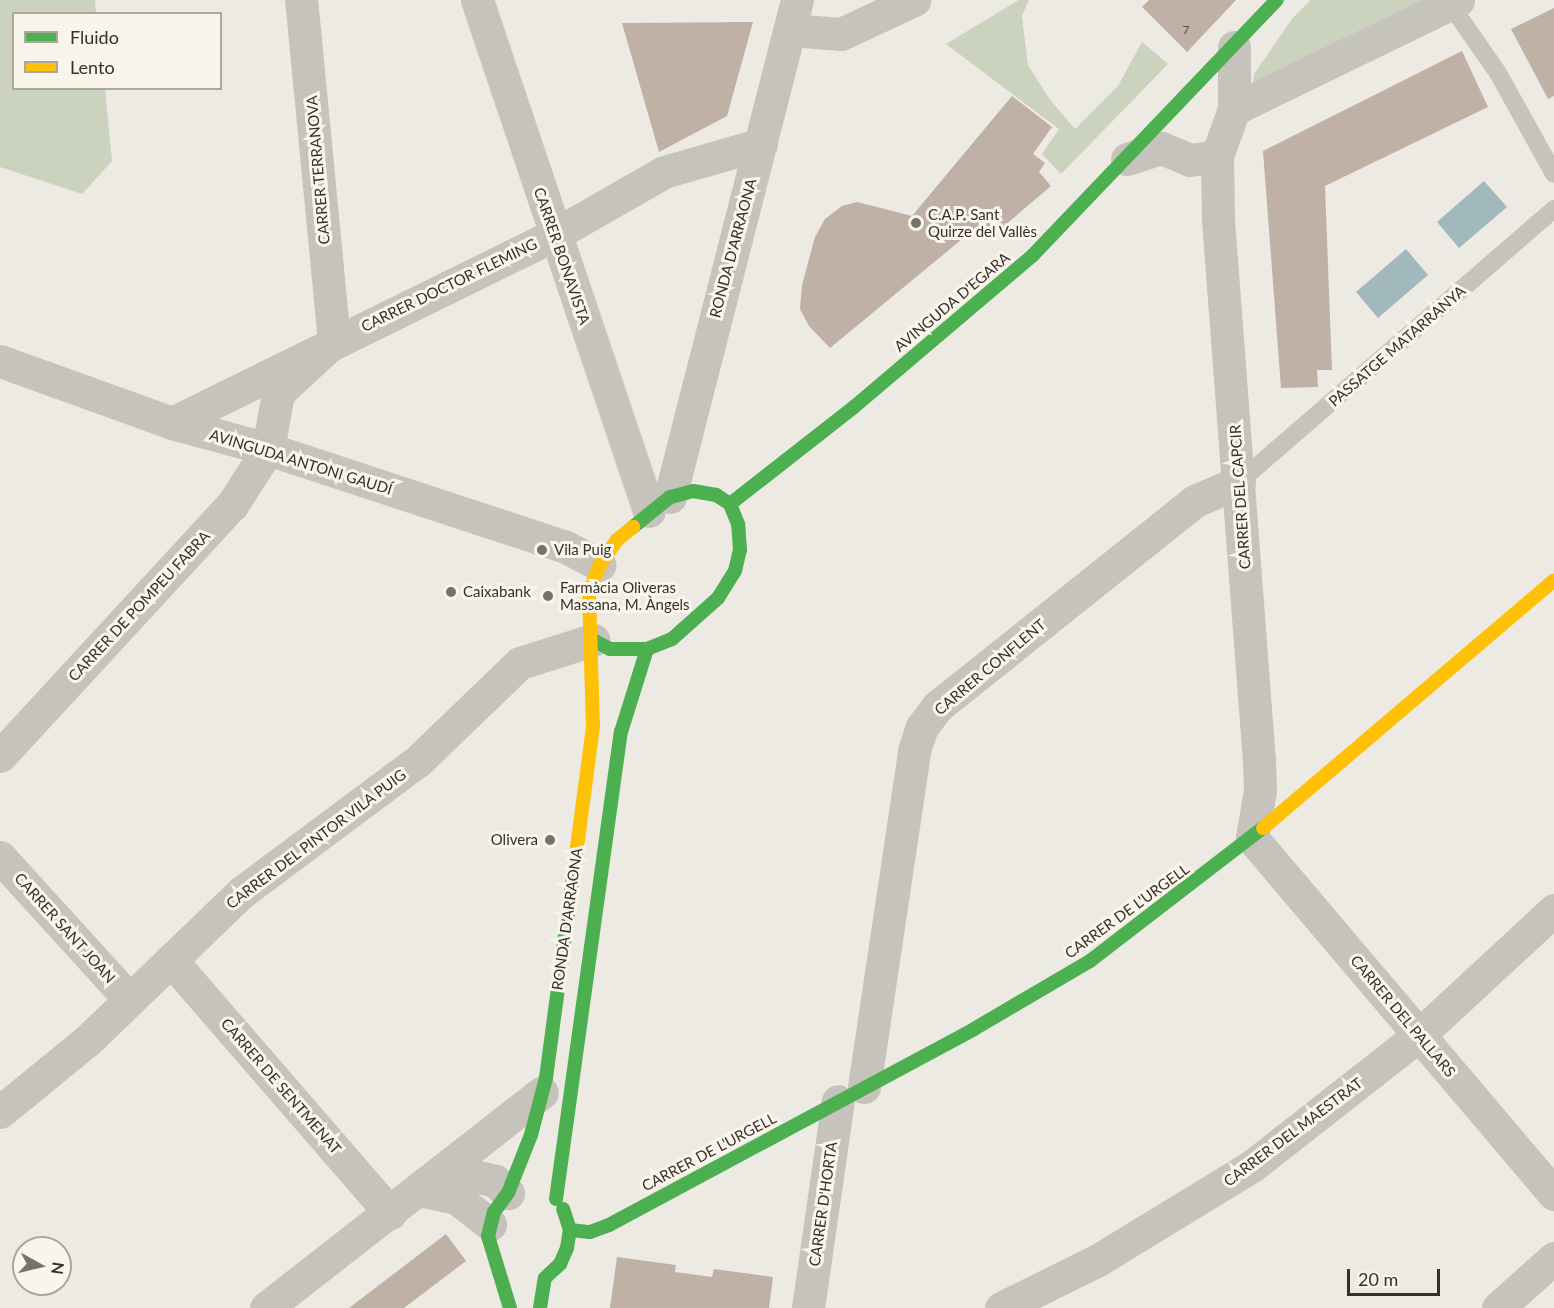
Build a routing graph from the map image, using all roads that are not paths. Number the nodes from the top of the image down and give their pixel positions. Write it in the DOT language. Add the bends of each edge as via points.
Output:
graph roads {
  1 [pos="301,0"];
  2 [pos="477,0"];
  3 [pos="914,0"];
  4 [pos="1277,0"];
  5 [pos="1454,2"];
  6 [pos="794,15"];
  7 [pos="1234,47"];
  8 [pos="1234,109"];
  9 [pos="761,144"];
  10 [pos="1217,156"];
  11 [pos="1127,159"];
  12 [pos="1554,174"];
  13 [pos="1554,209"];
  14 [pos="554,235"];
  15 [pos="334,340"];
  16 [pos="0,361"];
  17 [pos="172,423"];
  18 [pos="268,448"];
  19 [pos="1239,482"];
  20 [pos="659,504"];
  21 [pos="730,504"];
  22 [pos="600,565"];
  23 [pos="1554,580"];
  24 [pos="592,640"];
  25 [pos="647,649"];
  26 [pos="0,756"];
  27 [pos="1252,838"];
  28 [pos="0,857"];
  29 [pos="1554,910"];
  30 [pos="171,960"];
  31 [pos="130,1000"];
  32 [pos="1419,1035"];
  33 [pos="542,1092"];
  34 [pos="851,1094"];
  35 [pos="0,1112"];
  36 [pos="419,1190"];
  37 [pos="514,1191"];
  38 [pos="1554,1194"];
  39 [pos="390,1213"];
  40 [pos="490,1224"];
  41 [pos="570,1230"];
  42 [pos="1554,1258"];
  43 [pos="498,1266"];
  44 [pos="529,1276"];
  45 [pos="545,1278"];
  46 [pos="515,1300"];
  47 [pos="266,1308"];
  48 [pos="807,1308"];
  49 [pos="1001,1308"];
  50 [pos="1498,1308"];
  1 -- 15 [label="street, CARRER TERRANOVA"];
  2 -- 14 [label="street, CARRER BONAVISTA"];
  3 -- 6 [label="street" via="841,34"];
  4 -- 7 [label="street, AVINGUDA D'EGARA"];
  5 -- 8 [label="street"];
  5 -- 12 [label="lane"];
  6 -- 9 [label="street, RONDA D'ARRAONA"];
  7 -- 8 [label="street"];
  7 -- 11 [label="street, AVINGUDA D'EGARA"];
  8 -- 10 [label="street"];
  9 -- 14 [label="street, CARRER DOCTOR FLEMING" via="664,172"];
  9 -- 20 [label="street, RONDA D'ARRAONA"];
  10 -- 11 [label="street" via="1190,160 1161,148"];
  10 -- 19 [label="street, CARRER DEL CAPCIR" via="1218,220"];
  11 -- 21 [label="street, AVINGUDA D'EGARA" via="986,298"];
  13 -- 19 [label="lane, PASSATGE MATARRANYA"];
  14 -- 15 [label="street, CARRER DOCTOR FLEMING"];
  14 -- 20 [label="street, CARRER BONAVISTA"];
  15 -- 17 [label="street, CARRER DOCTOR FLEMING"];
  15 -- 18 [label="street, CARRER DOCTOR FLEMING" via="278,393"];
  16 -- 17 [label="street, AVINGUDA ANTONI GAUDÍ"];
  17 -- 18 [label="street, AVINGUDA ANTONI GAUDÍ"];
  18 -- 22 [label="street, AVINGUDA ANTONI GAUDÍ" via="566,547"];
  18 -- 26 [label="street, CARRER DE POMPEU FABRA" via="232,505"];
  19 -- 27 [label="street, CARRER DEL CAPCIR" via="1260,761"];
  19 -- 34 [label="street, CARRER CONFLENT" via="1195,501 938,706 922,727 914,751"];
  20 -- 21 [label="street" via="693,491 716,495"];
  20 -- 22 [label="street" via="617,540"];
  21 -- 25 [label="street" via="738,524 740,550 735,571 718,598 696,620 672,639"];
  22 -- 24 [label="street" via="589,593"];
  23 -- 27 [label="street, CARRER DE L'URGELL"];
  24 -- 25 [label="street" via="609,649"];
  24 -- 30 [label="street, CARRER DEL PINTOR VILA PUIG" via="520,663 418,761 242,892"];
  24 -- 33 [label="street, RONDA D'ARRAONA" via="589,662 593,727"];
  25 -- 41 [label="street, RONDA D'ARRAONA" via="621,732 550,1196"];
  27 -- 32 [label="street, CARRER DEL PALLARS"];
  27 -- 34 [label="street, CARRER DE L'URGELL" via="1090,961"];
  28 -- 31 [label="street, CARRER SANT JOAN"];
  29 -- 32 [label="street, CARRER DEL MAESTRAT"];
  30 -- 31 [label="street, CARRER DEL PINTOR VILA PUIG"];
  30 -- 39 [label="street, CARRER DE SENTMENAT"];
  31 -- 35 [label="street, CARRER DEL PINTOR VILA PUIG"];
  32 -- 38 [label="street, CARRER DEL PALLARS"];
  32 -- 49 [label="street, CARRER DEL MAESTRAT" via="1252,1166 1098,1260"];
  33 -- 36 [label="street"];
  33 -- 37 [label="street, RONDA D'ARRAONA"];
  34 -- 41 [label="street, CARRER DE L'URGELL" via="609,1225 590,1232"];
  34 -- 48 [label="street, CARRER D'HORTA"];
  36 -- 37 [label="street" via="470,1175 495,1180"];
  36 -- 39 [label="street"];
  36 -- 40 [label="street" via="456,1198"];
  37 -- 40 [label="street, RONDA D'ARRAONA" via="499,1202"];
  39 -- 47 [label="street"];
  40 -- 43 [label="street" via="488,1236"];
  41 -- 45 [label="street" via="560,1264"];
  42 -- 50 [label="street"];
  43 -- 46 [label="street"];
  43 -- 46 [label="street"];
  44 -- 45 [label="street"];
  45 -- 46 [label="street"];
}
